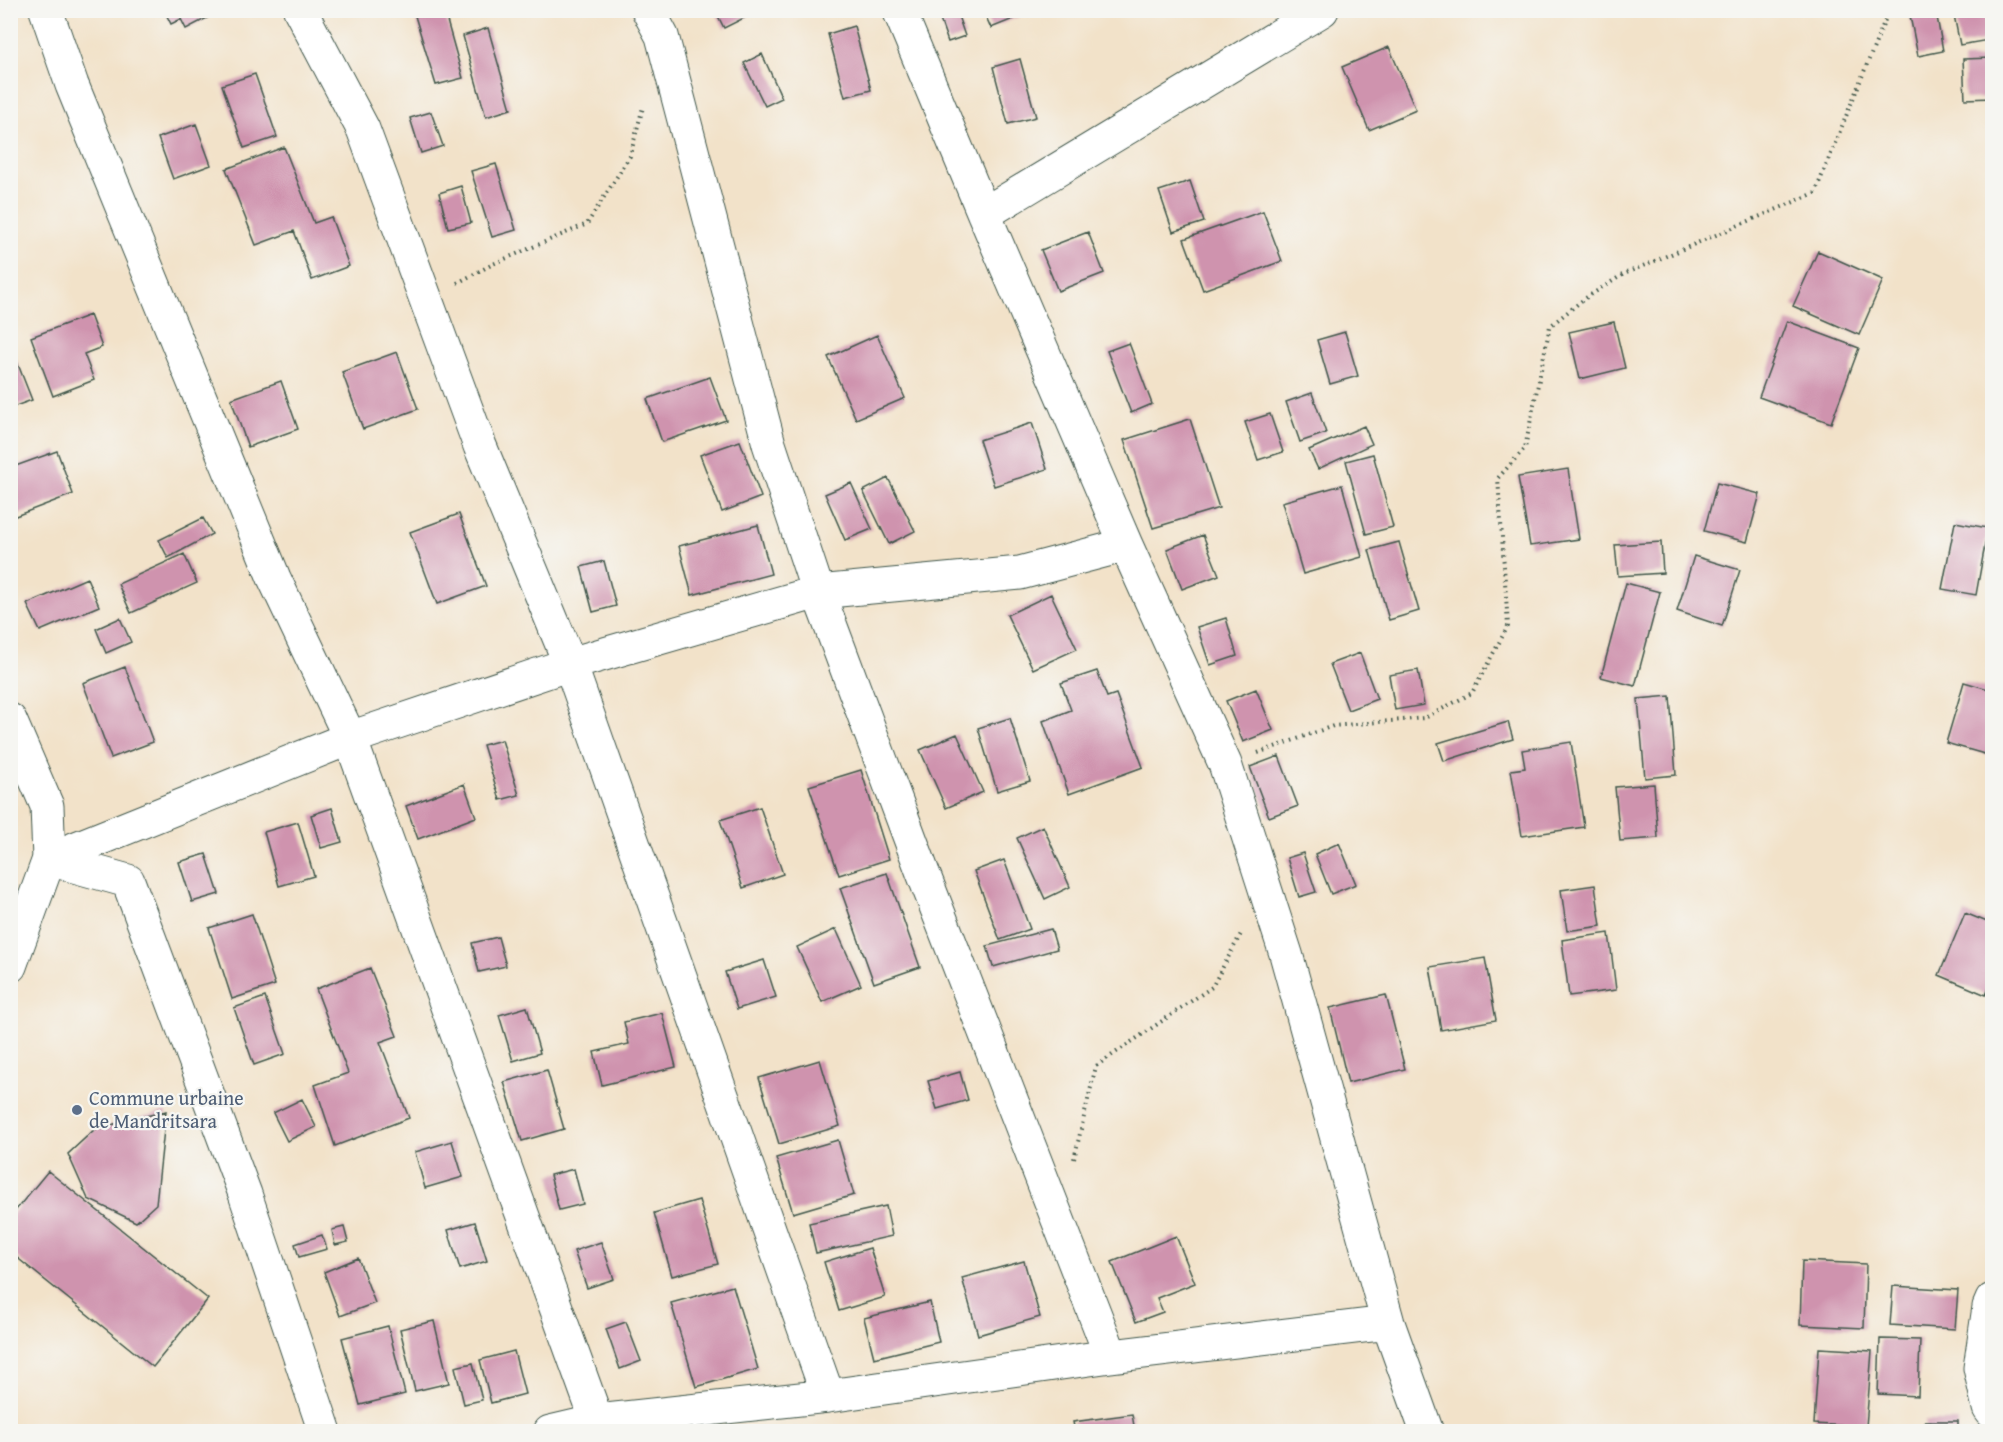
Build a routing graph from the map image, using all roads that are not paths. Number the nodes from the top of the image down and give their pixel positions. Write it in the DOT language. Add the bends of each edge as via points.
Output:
graph roads {
  1 [pos="46,10"];
  2 [pos="300,10"];
  3 [pos="648,10"];
  4 [pos="899,10"];
  5 [pos="1322,10"];
  6 [pos="984,214"];
  7 [pos="1126,545"];
  8 [pos="818,592"];
  9 [pos="570,664"];
  10 [pos="10,720"];
  11 [pos="350,738"];
  12 [pos="49,859"];
  13 [pos="10,966"];
  14 [pos="1992,1300"];
  15 [pos="1388,1323"];
  16 [pos="1111,1356"];
  17 [pos="828,1396"];
  18 [pos="1992,1412"];
  19 [pos="597,1421"];
  20 [pos="325,1431"];
  21 [pos="550,1431"];
  22 [pos="1427,1431"];
  1 -- 11 [label="street" via="72,85 274,578"];
  2 -- 9 [label="street" via="363,129 480,446"];
  3 -- 8 [label="street" via="662,36 769,444"];
  4 -- 6 [label="street"];
  5 -- 6 [label="street"];
  6 -- 7 [label="street"];
  7 -- 8 [label="street" via="1020,573"];
  7 -- 15 [label="street" via="1225,764 1286,954"];
  8 -- 9 [label="street"];
  8 -- 16 [label="street"];
  9 -- 11 [label="street"];
  9 -- 17 [label="street"];
  10 -- 12 [label="street" via="47,806"];
  11 -- 12 [label="street"];
  11 -- 19 [label="street"];
  12 -- 13 [label="street"];
  12 -- 20 [label="street" via="128,881 245,1194"];
  14 -- 18 [label="street" via="1980,1368"];
  15 -- 16 [label="street"];
  15 -- 22 [label="street"];
  16 -- 17 [label="street"];
  17 -- 19 [label="street"];
  19 -- 21 [label="street"];
}
